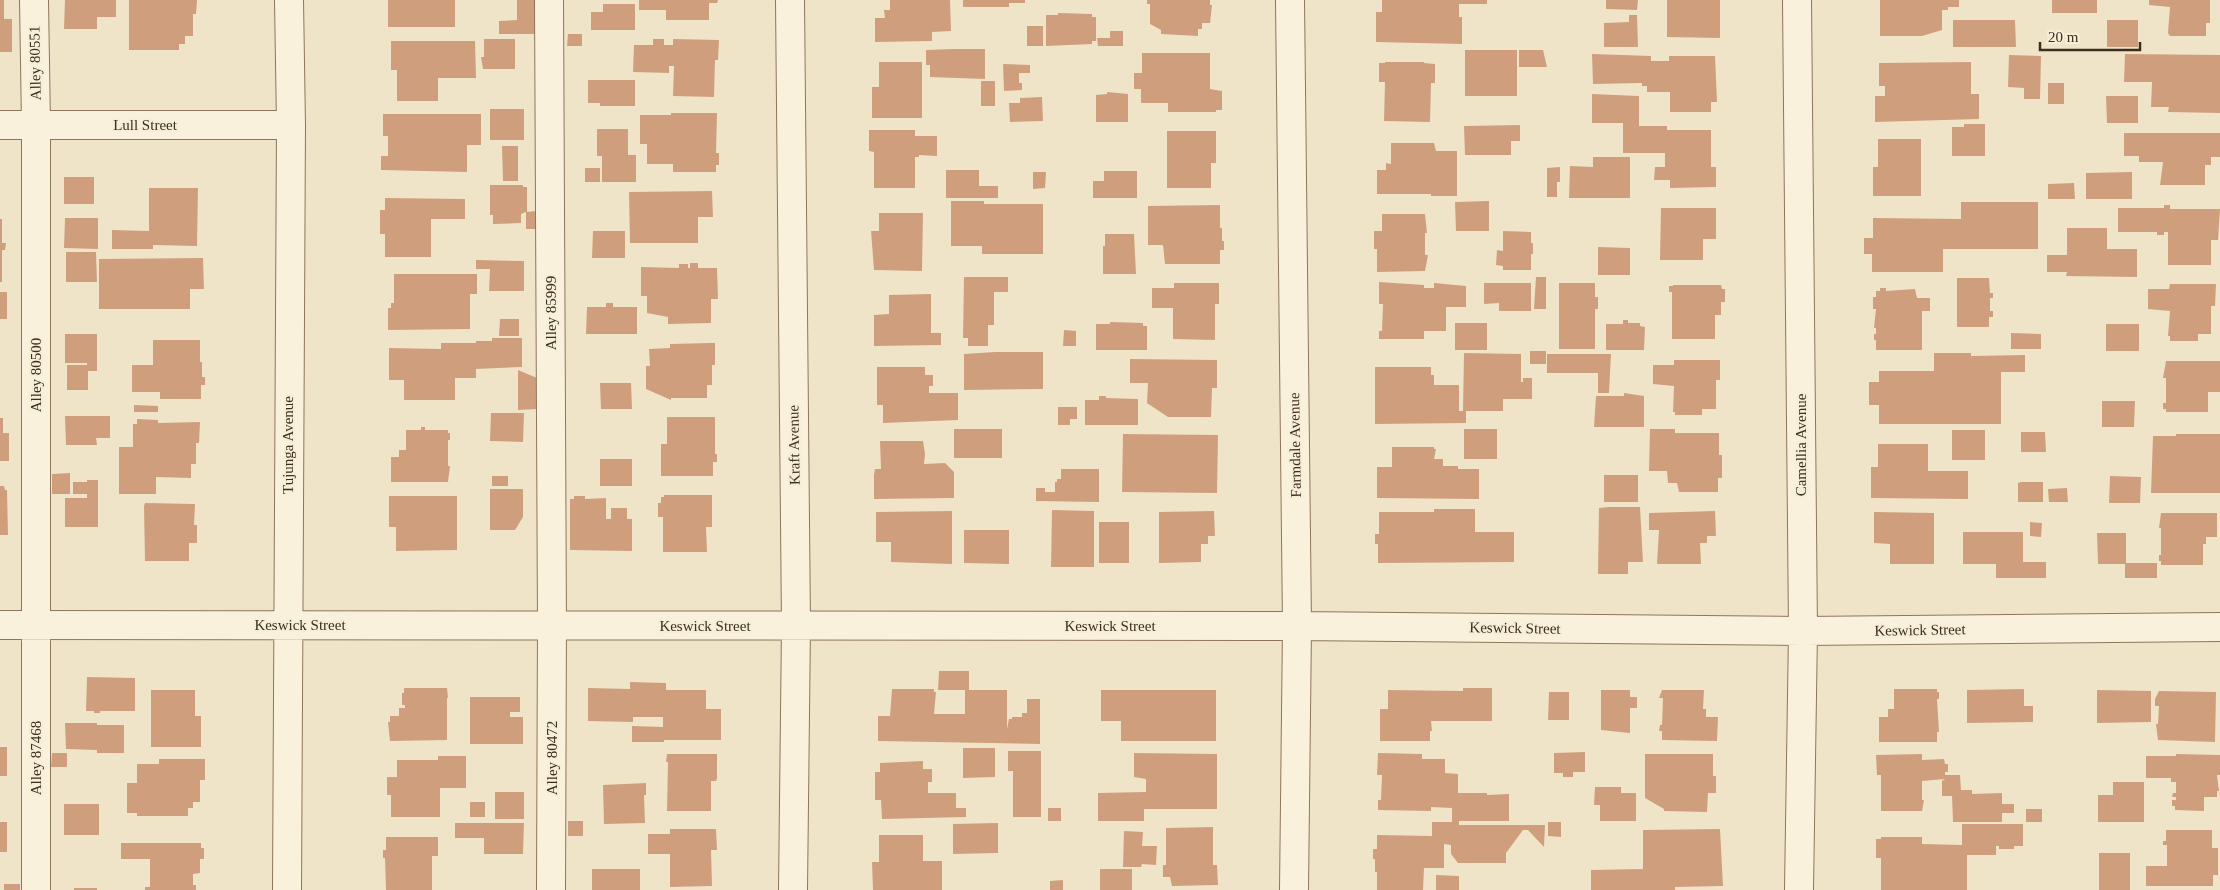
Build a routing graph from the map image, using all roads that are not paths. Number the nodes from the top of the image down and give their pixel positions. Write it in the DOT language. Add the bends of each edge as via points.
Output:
graph roads {
  1 [pos="34,0"];
  2 [pos="289,0"];
  3 [pos="549,0"];
  4 [pos="790,0"];
  5 [pos="1290,0"];
  6 [pos="1797,0"];
  7 [pos="0,125"];
  8 [pos="36,125"];
  9 [pos="290,125"];
  10 [pos="0,625"];
  11 [pos="37,626"];
  12 [pos="287,626"];
  13 [pos="552,626"];
  14 [pos="796,626"];
  15 [pos="1297,626"];
  16 [pos="2220,627"];
  17 [pos="1803,631"];
  18 [pos="36,890"];
  19 [pos="287,890"];
  20 [pos="551,890"];
  21 [pos="793,890"];
  22 [pos="1294,890"];
  23 [pos="1799,890"];
  1 -- 8 [label="street, Alley 80551"];
  2 -- 9 [label="street, Tujunga Avenue"];
  3 -- 13 [label="street, Alley 85999"];
  4 -- 14 [label="street, Kraft Avenue"];
  5 -- 15 [label="street, Farmdale Avenue"];
  6 -- 17 [label="street, Camellia Avenue"];
  7 -- 8 [label="street, Lull Street"];
  8 -- 9 [label="street, Lull Street"];
  8 -- 11 [label="street, Alley 80500"];
  9 -- 12 [label="street, Tujunga Avenue"];
  10 -- 11 [label="street, Keswick Street"];
  11 -- 12 [label="street, Keswick Street"];
  11 -- 18 [label="street, Alley 87468"];
  12 -- 13 [label="street, Keswick Street"];
  12 -- 19 [label="street, Tujunga Avenue"];
  13 -- 14 [label="street, Keswick Street"];
  13 -- 20 [label="street, Alley 80472"];
  14 -- 15 [label="street, Keswick Street"];
  14 -- 21 [label="street, Kraft Avenue"];
  15 -- 17 [label="street, Keswick Street"];
  15 -- 22 [label="street, Farmdale Avenue"];
  16 -- 17 [label="street, Keswick Street"];
  17 -- 23 [label="street, Camellia Avenue"];
}
